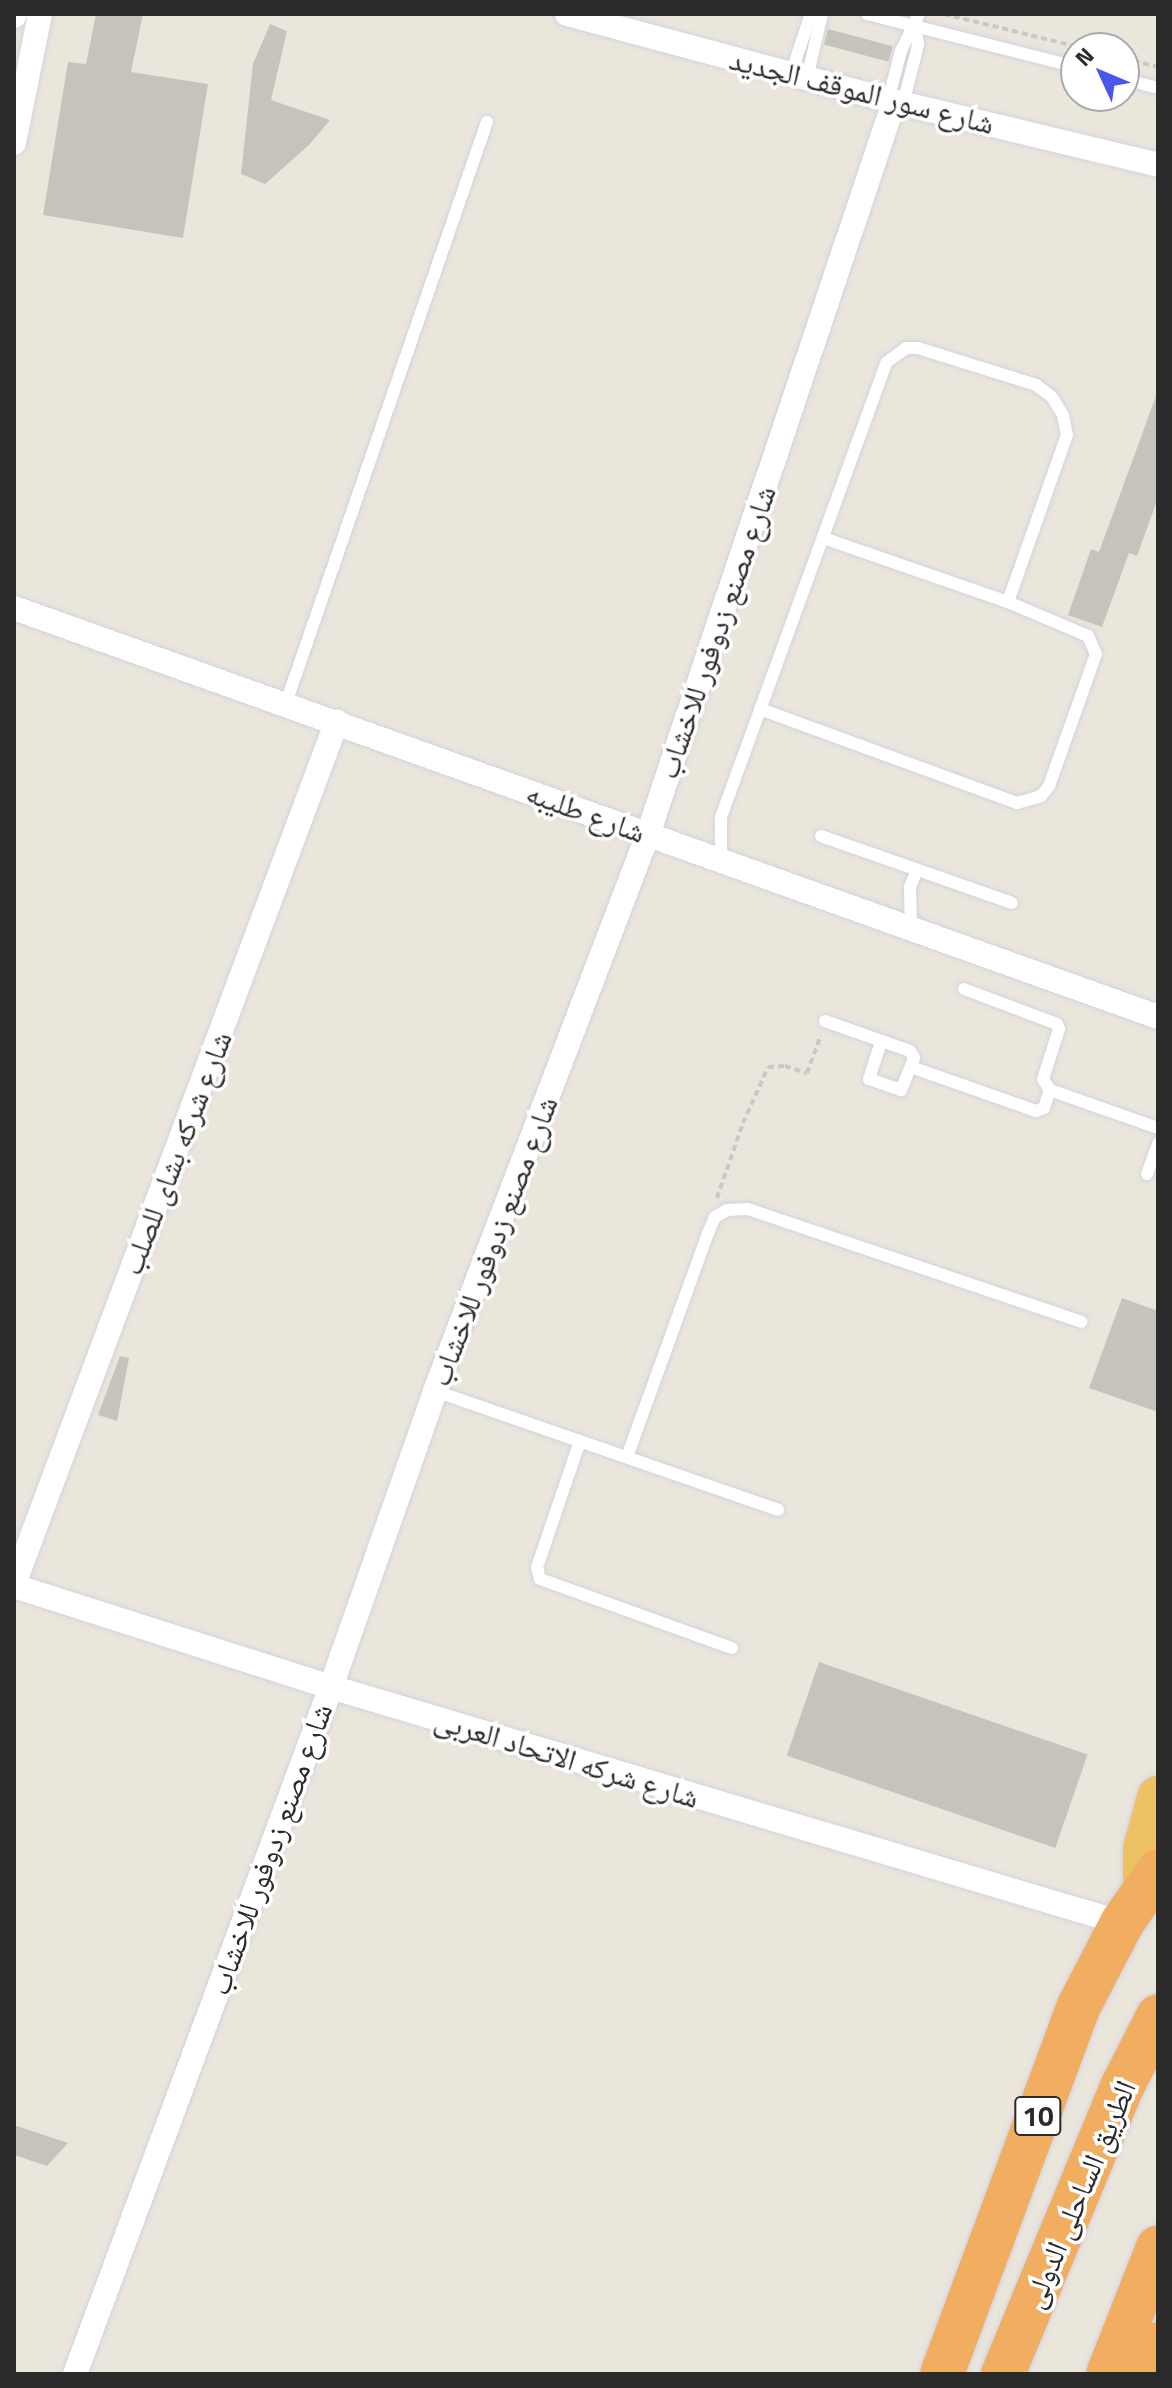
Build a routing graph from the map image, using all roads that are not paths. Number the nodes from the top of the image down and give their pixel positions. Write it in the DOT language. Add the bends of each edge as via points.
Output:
graph roads {
  1 [pos="40,14"];
  2 [pos="567,14"];
  3 [pos="811,14"];
  4 [pos="822,14"];
  5 [pos="867,14"];
  6 [pos="917,20"];
  7 [pos="1060,62"];
  8 [pos="799,76"];
  9 [pos="895,102"];
  10 [pos="487,122"];
  11 [pos="14,143"];
  12 [pos="1158,165"];
  13 [pos="823,538"];
  14 [pos="1008,602"];
  15 [pos="14,608"];
  16 [pos="286,703"];
  17 [pos="760,709"];
  18 [pos="337,721"];
  19 [pos="648,834"];
  20 [pos="821,836"];
  21 [pos="721,861"];
  22 [pos="917,870"];
  23 [pos="1012,903"];
  24 [pos="911,928"];
  25 [pos="964,989"];
  26 [pos="1158,1017"];
  27 [pos="825,1021"];
  28 [pos="881,1041"];
  29 [pos="911,1067"];
  30 [pos="1050,1090"];
  31 [pos="1158,1128"];
  32 [pos="1158,1144"];
  33 [pos="1147,1174"];
  34 [pos="1081,1322"];
  35 [pos="435,1391"];
  36 [pos="580,1441"];
  37 [pos="627,1457"];
  38 [pos="778,1510"];
  39 [pos="14,1585"];
  40 [pos="732,1648"];
  41 [pos="331,1687"];
  42 [pos="1158,1797"];
  43 [pos="1141,1895"];
  44 [pos="1158,2016"];
  45 [pos="1158,2247"];
  46 [pos="1144,2329"];
  47 [pos="75,2374"];
  48 [pos="942,2374"];
  49 [pos="1003,2374"];
  50 [pos="1108,2374"];
  51 [pos="1146,2374"];
  1 -- 11 [label="street"];
  2 -- 8 [label="street, شارع سور الموقف الجديد"];
  3 -- 8 [label="lane"];
  4 -- 8 [label="lane"];
  5 -- 6 [label="lane"];
  6 -- 7 [label="lane"];
  6 -- 9 [label="lane" via="918,45"];
  8 -- 9 [label="street, شارع سور الموقف الجديد"];
  9 -- 12 [label="street, شارع سور الموقف الجديد"];
  9 -- 19 [label="street, شارع مصنع زدوفور للاخشاب"];
  10 -- 16 [label="lane"];
  13 -- 14 [label="lane"];
  13 -- 14 [label="lane" via="887,362 895,353 918,348 1036,385 1052,397 1067,435"];
  13 -- 17 [label="lane"];
  14 -- 17 [label="lane" via="1080,630 1096,654 1049,786 1030,802 1017,803"];
  15 -- 16 [label="street, شارع طليبه"];
  16 -- 18 [label="street, شارع طليبه"];
  17 -- 21 [label="lane" via="721,817"];
  18 -- 19 [label="street, شارع طليبه"];
  18 -- 39 [label="street, شارع شركه بشاى للصلب"];
  19 -- 21 [label="street, شارع طليبه"];
  19 -- 35 [label="street, شارع مصنع زدوفور للاخشاب"];
  20 -- 22 [label="lane"];
  21 -- 24 [label="street, شارع طليبه"];
  22 -- 23 [label="lane"];
  22 -- 24 [label="lane" via="910,887"];
  24 -- 26 [label="street, شارع طليبه"];
  25 -- 30 [label="lane" via="1057,1024 1043,1079"];
  27 -- 28 [label="lane"];
  28 -- 29 [label="lane" via="910,1051"];
  28 -- 29 [label="lane" via="869,1075 873,1082 901,1090"];
  29 -- 30 [label="lane" via="1036,1111 1044,1108"];
  30 -- 31 [label="lane"];
  32 -- 33 [label="lane"];
  34 -- 37 [label="lane" via="748,1209 727,1210 715,1217"];
  35 -- 36 [label="lane"];
  35 -- 41 [label="street, شارع مصنع زدوفور للاخشاب"];
  36 -- 37 [label="lane"];
  36 -- 40 [label="lane" via="537,1567 540,1579"];
  37 -- 38 [label="lane"];
  39 -- 41 [label="street, شارع شركه الاتحاد العربى"];
  41 -- 43 [label="street, شارع شركه الاتحاد العربى"];
  41 -- 47 [label="street, شارع مصنع زدوفور للاخشاب"];
  42 -- 43 [label="highway" via="1144,1849"];
  43 -- 48 [label="highway, الطريق الساحلى الدولى / 10" via="1068,2035"];
  44 -- 49 [label="highway, الطريق الساحلى الدولى / 10" via="1123,2085"];
  45 -- 46 [label="highway"];
  46 -- 50 [label="highway"];
  46 -- 51 [label="highway"];
}
